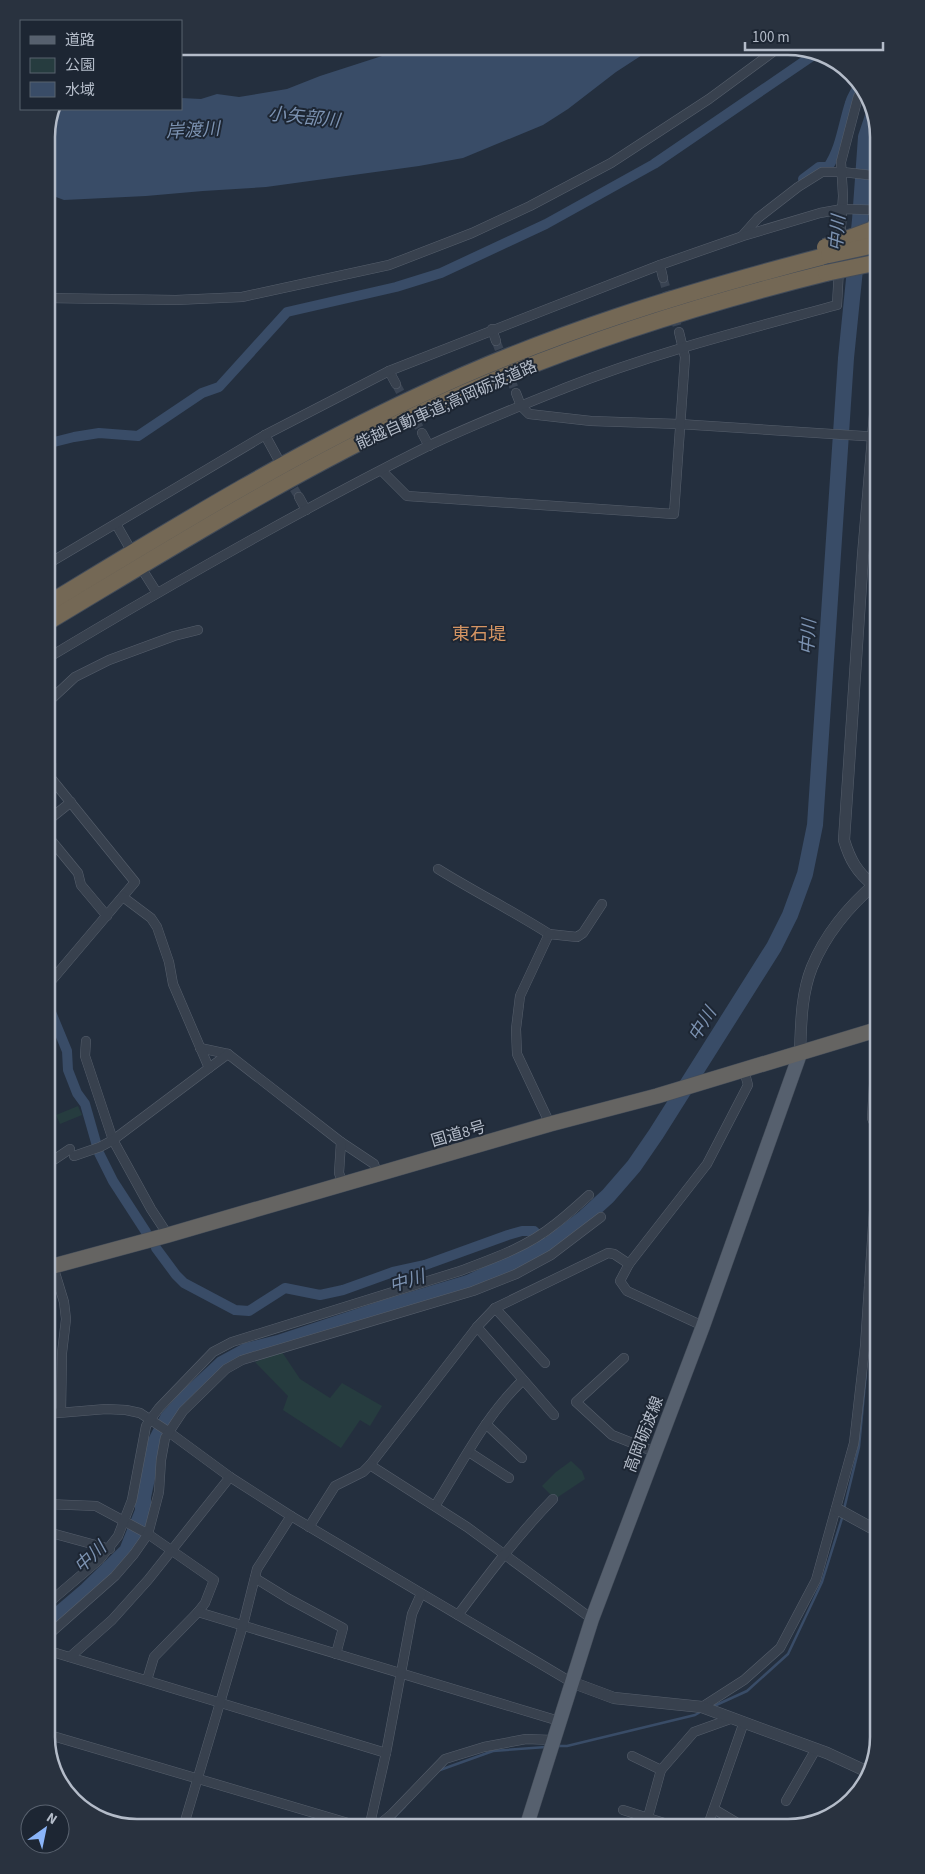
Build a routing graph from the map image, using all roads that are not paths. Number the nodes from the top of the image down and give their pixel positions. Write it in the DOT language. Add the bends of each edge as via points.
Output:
graph roads {
  1 [pos="769,55"];
  2 [pos="859,96"];
  3 [pos="846,173"];
  4 [pos="870,176"];
  5 [pos="844,209"];
  6 [pos="870,210"];
  7 [pos="870,231"];
  8 [pos="743,236"];
  9 [pos="870,245"];
  10 [pos="825,251"];
  11 [pos="660,264"];
  12 [pos="870,264"];
  13 [pos="663,278"];
  14 [pos="55,298"];
  15 [pos="492,329"];
  16 [pos="679,332"];
  17 [pos="496,341"];
  18 [pos="684,346"];
  19 [pos="389,370"];
  20 [pos="396,384"];
  21 [pos="516,393"];
  22 [pos="521,406"];
  23 [pos="680,424"];
  24 [pos="422,433"];
  25 [pos="265,435"];
  26 [pos="870,438"];
  27 [pos="429,446"];
  28 [pos="276,457"];
  29 [pos="382,471"];
  30 [pos="870,492"];
  31 [pos="299,497"];
  32 [pos="306,510"];
  33 [pos="116,524"];
  34 [pos="128,546"];
  35 [pos="55,560"];
  36 [pos="145,574"];
  37 [pos="157,593"];
  38 [pos="55,600"];
  39 [pos="55,618"];
  40 [pos="198,630"];
  41 [pos="55,654"];
  42 [pos="55,696"];
  43 [pos="55,783"];
  44 [pos="71,802"];
  45 [pos="55,815"];
  46 [pos="55,845"];
  47 [pos="438,869"];
  48 [pos="870,880"];
  49 [pos="870,890"];
  50 [pos="123,897"];
  51 [pos="602,904"];
  52 [pos="107,916"];
  53 [pos="549,934"];
  54 [pos="55,977"];
  55 [pos="870,1032"];
  56 [pos="86,1041"];
  57 [pos="200,1048"];
  58 [pos="228,1054"];
  59 [pos="800,1054"];
  60 [pos="209,1068"];
  61 [pos="744,1070"];
  62 [pos="550,1124"];
  63 [pos="114,1140"];
  64 [pos="341,1142"];
  65 [pos="55,1160"];
  66 [pos="377,1174"];
  67 [pos="343,1184"];
  68 [pos="589,1195"];
  69 [pos="601,1217"];
  70 [pos="168,1235"];
  71 [pos="55,1261"];
  72 [pos="629,1264"];
  73 [pos="870,1270"];
  74 [pos="55,1280"];
  75 [pos="869,1285"];
  76 [pos="496,1308"];
  77 [pos="702,1326"];
  78 [pos="476,1327"];
  79 [pos="624,1358"];
  80 [pos="545,1362"];
  81 [pos="523,1380"];
  82 [pos="61,1412"];
  83 [pos="55,1413"];
  84 [pos="554,1415"];
  85 [pos="152,1421"];
  86 [pos="486,1424"];
  87 [pos="167,1431"];
  88 [pos="468,1452"];
  89 [pos="655,1452"];
  90 [pos="522,1458"];
  91 [pos="370,1465"];
  92 [pos="230,1477"];
  93 [pos="509,1478"];
  94 [pos="553,1499"];
  95 [pos="55,1504"];
  96 [pos="435,1506"];
  97 [pos="837,1509"];
  98 [pos="291,1516"];
  99 [pos="127,1521"];
  100 [pos="309,1527"];
  101 [pos="870,1527"];
  102 [pos="146,1533"];
  103 [pos="55,1534"];
  104 [pos="110,1548"];
  105 [pos="172,1550"];
  106 [pos="504,1555"];
  107 [pos="255,1578"];
  108 [pos="421,1594"];
  109 [pos="55,1597"];
  110 [pos="198,1612"];
  111 [pos="458,1615"];
  112 [pos="592,1619"];
  113 [pos="243,1625"];
  114 [pos="55,1629"];
  115 [pos="55,1653"];
  116 [pos="336,1654"];
  117 [pos="70,1657"];
  118 [pos="401,1674"];
  119 [pos="147,1680"];
  120 [pos="571,1682"];
  121 [pos="220,1702"];
  122 [pos="702,1707"];
  123 [pos="739,1720"];
  124 [pos="559,1721"];
  125 [pos="55,1737"];
  126 [pos="553,1740"];
  127 [pos="816,1749"];
  128 [pos="386,1753"];
  129 [pos="632,1756"];
  130 [pos="661,1770"];
  131 [pos="863,1770"];
  132 [pos="198,1779"];
  133 [pos="786,1801"];
  134 [pos="714,1809"];
  135 [pos="624,1810"];
  136 [pos="648,1817"];
  137 [pos="186,1819"];
  138 [pos="336,1819"];
  139 [pos="369,1819"];
  140 [pos="386,1819"];
  141 [pos="529,1819"];
  142 [pos="654,1819"];
  143 [pos="710,1819"];
  144 [pos="731,1819"];
  1 -- 14 [label="street" via="709,99 611,163 472,233 389,266 242,296 176,300"];
  2 -- 3 [label="street" via="841,162"];
  3 -- 4 [label="street"];
  3 -- 5 [label="street"];
  3 -- 8 [label="street" via="822,172 758,218"];
  5 -- 6 [label="street"];
  5 -- 8 [label="street"];
  5 -- 18 [label="street" via="837,305"];
  7 -- 10 [label="highway, bridge"];
  8 -- 11 [label="street"];
  9 -- 10 [label="highway, bridge"];
  10 -- 38 [label="highway, 能越自動車道;高岡砺波道路" via="728,276 492,363 419,395 257,479"];
  11 -- 13 [label="street"];
  11 -- 15 [label="street"];
  12 -- 39 [label="highway, 能越自動車道;高岡砺波道路, bridge" via="700,306 632,328 435,406 285,482"];
  15 -- 17 [label="street"];
  15 -- 19 [label="street"];
  16 -- 18 [label="street"];
  18 -- 22 [label="street"];
  18 -- 23 [label="street"];
  19 -- 20 [label="street"];
  19 -- 25 [label="street"];
  21 -- 22 [label="street"];
  22 -- 23 [label="street" via="529,414 591,421"];
  22 -- 27 [label="street"];
  23 -- 26 [label="street"];
  23 -- 29 [label="street" via="674,514 406,496"];
  24 -- 27 [label="street"];
  25 -- 28 [label="street"];
  25 -- 33 [label="street"];
  27 -- 29 [label="street"];
  29 -- 32 [label="street"];
  30 -- 48 [label="street" via="844,840 850,860 858,872"];
  31 -- 32 [label="street"];
  32 -- 37 [label="street"];
  33 -- 34 [label="street"];
  33 -- 35 [label="street"];
  36 -- 37 [label="street"];
  37 -- 41 [label="street"];
  40 -- 42 [label="street" via="109,660 75,677"];
  43 -- 44 [label="street"];
  44 -- 45 [label="street"];
  44 -- 50 [label="street" via="135,882"];
  46 -- 52 [label="street" via="78,873 81,885"];
  47 -- 53 [label="street"];
  49 -- 59 [label="street" via="841,918 812,967 802,1010"];
  50 -- 52 [label="street"];
  50 -- 57 [label="street" via="151,918 157,927 170,962 173,984"];
  51 -- 53 [label="street" via="577,938"];
  52 -- 54 [label="street"];
  53 -- 62 [label="street" via="520,996 516,1029 517,1054"];
  55 -- 59 [label="highway, 国道8号"];
  56 -- 63 [label="street" via="85,1056"];
  57 -- 58 [label="street"];
  57 -- 60 [label="street"];
  58 -- 60 [label="street"];
  58 -- 64 [label="street"];
  59 -- 61 [label="highway, 国道8号"];
  59 -- 77 [label="main road, 高岡砺波線"];
  60 -- 63 [label="street"];
  61 -- 62 [label="highway, 国道8号"];
  61 -- 72 [label="street" via="748,1085 707,1164"];
  62 -- 66 [label="highway, 国道8号"];
  63 -- 65 [label="street"];
  63 -- 70 [label="street"];
  64 -- 66 [label="street" via="374,1164"];
  64 -- 67 [label="street" via="339,1173"];
  66 -- 67 [label="highway, 国道8号"];
  67 -- 70 [label="highway, 国道8号"];
  68 -- 85 [label="street" via="553,1226 493,1258 232,1342 213,1352 159,1408"];
  69 -- 87 [label="street" via="551,1255 516,1274 473,1291 242,1360 226,1369 183,1410"];
  70 -- 71 [label="highway, 国道8号"];
  72 -- 76 [label="street" via="608,1253"];
  72 -- 77 [label="street" via="620,1280 627,1291"];
  73 -- 75 [label="street"];
  74 -- 82 [label="street" via="64,1302 66,1320"];
  75 -- 97 [label="street" via="854,1443"];
  76 -- 78 [label="street"];
  76 -- 80 [label="street"];
  77 -- 89 [label="main road, 高岡砺波線"];
  78 -- 81 [label="street"];
  78 -- 91 [label="street"];
  79 -- 89 [label="street" via="576,1402 612,1435"];
  81 -- 84 [label="street"];
  81 -- 86 [label="street"];
  82 -- 83 [label="street"];
  82 -- 85 [label="street" via="126,1410"];
  85 -- 87 [label="street"];
  85 -- 99 [label="street" via="146,1426"];
  86 -- 88 [label="street"];
  86 -- 90 [label="street"];
  87 -- 92 [label="street"];
  87 -- 102 [label="street" via="159,1492"];
  88 -- 93 [label="street"];
  88 -- 96 [label="street"];
  89 -- 112 [label="main road, 高岡砺波線"];
  91 -- 96 [label="street"];
  91 -- 100 [label="street" via="335,1486"];
  92 -- 98 [label="street"];
  92 -- 105 [label="street"];
  94 -- 106 [label="street"];
  95 -- 99 [label="street" via="96,1506"];
  96 -- 106 [label="street"];
  97 -- 101 [label="street"];
  97 -- 122 [label="street" via="816,1580 780,1648 744,1680"];
  98 -- 100 [label="street"];
  98 -- 107 [label="street" via="256,1569"];
  99 -- 102 [label="street"];
  99 -- 104 [label="street"];
  100 -- 108 [label="street"];
  102 -- 105 [label="street"];
  102 -- 114 [label="street" via="115,1576"];
  103 -- 104 [label="street"];
  104 -- 109 [label="street"];
  105 -- 110 [label="street" via="214,1580"];
  105 -- 117 [label="street" via="112,1620"];
  106 -- 111 [label="street"];
  106 -- 112 [label="street"];
  107 -- 113 [label="street"];
  107 -- 116 [label="street" via="343,1628"];
  108 -- 111 [label="street"];
  108 -- 118 [label="street" via="412,1614"];
  110 -- 113 [label="street"];
  110 -- 119 [label="street" via="154,1658"];
  111 -- 120 [label="street"];
  112 -- 120 [label="main road, 高岡砺波線"];
  113 -- 116 [label="street"];
  113 -- 121 [label="street"];
  115 -- 117 [label="street"];
  116 -- 118 [label="street"];
  117 -- 119 [label="street"];
  118 -- 124 [label="street"];
  118 -- 128 [label="street"];
  119 -- 121 [label="street"];
  120 -- 122 [label="street" via="614,1698"];
  120 -- 124 [label="main road, 高岡砺波線"];
  121 -- 128 [label="street"];
  121 -- 132 [label="street"];
  122 -- 123 [label="street"];
  123 -- 127 [label="street"];
  123 -- 130 [label="street" via="694,1732"];
  123 -- 134 [label="street"];
  124 -- 126 [label="main road, 高岡砺波線"];
  125 -- 132 [label="street"];
  126 -- 140 [label="street" via="526,1740 484,1747 445,1759"];
  126 -- 141 [label="main road, 高岡砺波線"];
  127 -- 131 [label="street"];
  127 -- 133 [label="street"];
  128 -- 139 [label="street"];
  129 -- 130 [label="street"];
  130 -- 136 [label="street"];
  132 -- 137 [label="street"];
  132 -- 138 [label="street"];
  134 -- 143 [label="street"];
  134 -- 144 [label="street"];
  135 -- 136 [label="street"];
  136 -- 142 [label="street"];
}
